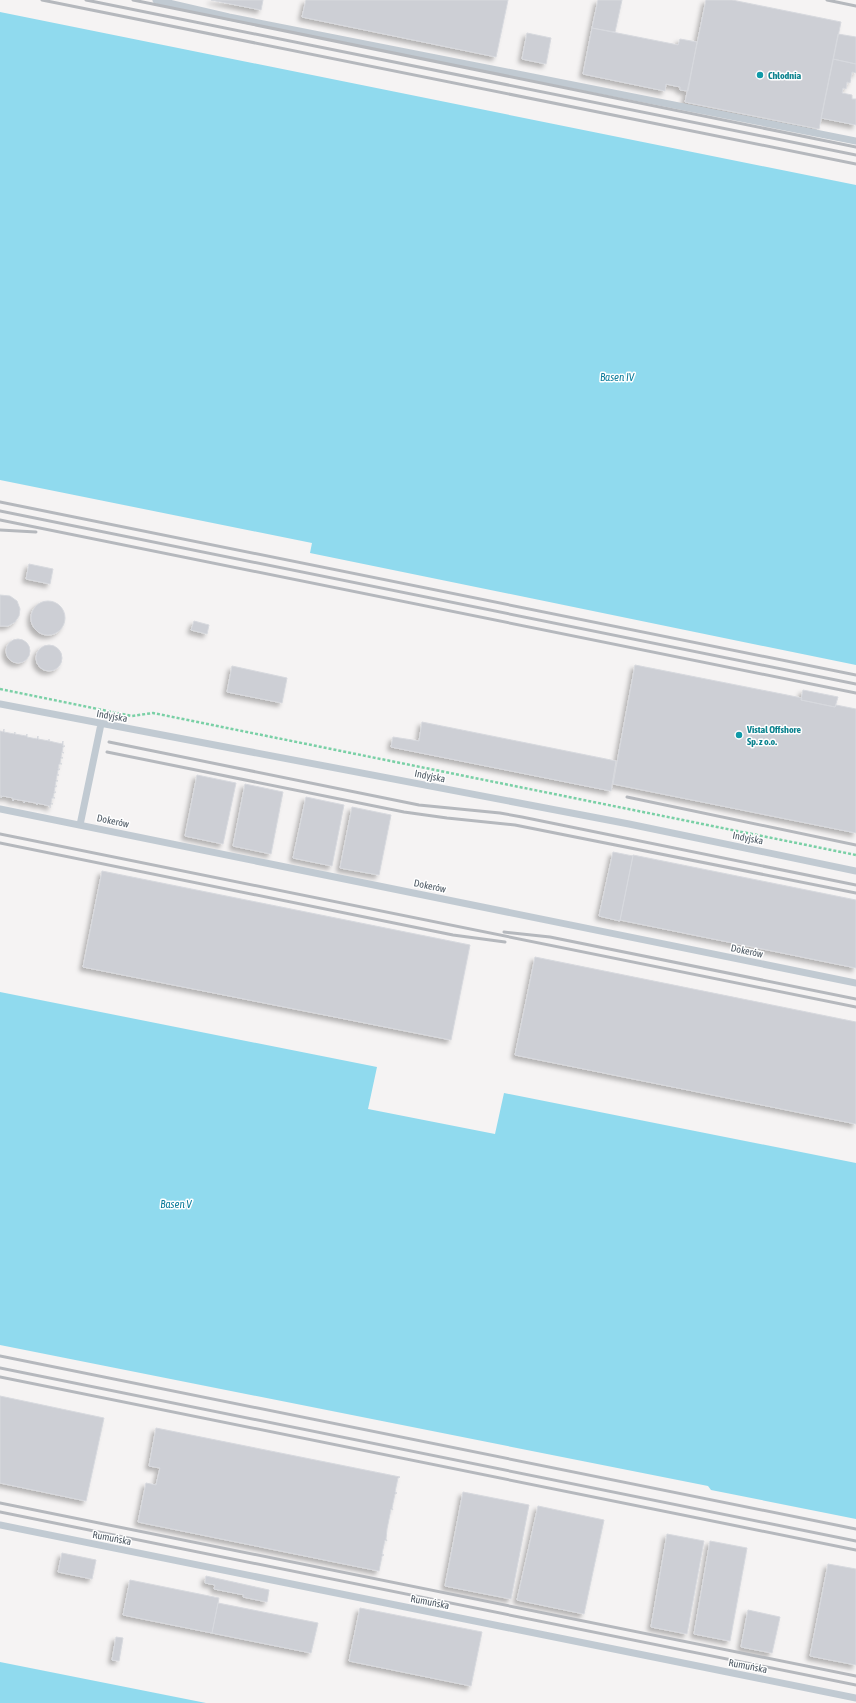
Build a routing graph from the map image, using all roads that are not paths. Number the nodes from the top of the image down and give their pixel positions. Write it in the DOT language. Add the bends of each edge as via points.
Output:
graph roads {
  1 [pos="156,0"];
  2 [pos="856,141"];
  3 [pos="0,704"];
  4 [pos="102,724"];
  5 [pos="0,809"];
  6 [pos="80,825"];
  7 [pos="856,871"];
  8 [pos="856,983"];
  9 [pos="0,1525"];
  10 [pos="856,1698"];
  1 -- 2 [label="lane" via="229,17"];
  3 -- 4 [label="lane, Indyjska"];
  4 -- 6 [label="lane"];
  4 -- 7 [label="lane, Indyjska" via="629,824"];
  5 -- 6 [label="lane, Dokerów"];
  6 -- 8 [label="lane, Dokerów"];
  9 -- 10 [label="lane, Rumuńska"];
}
